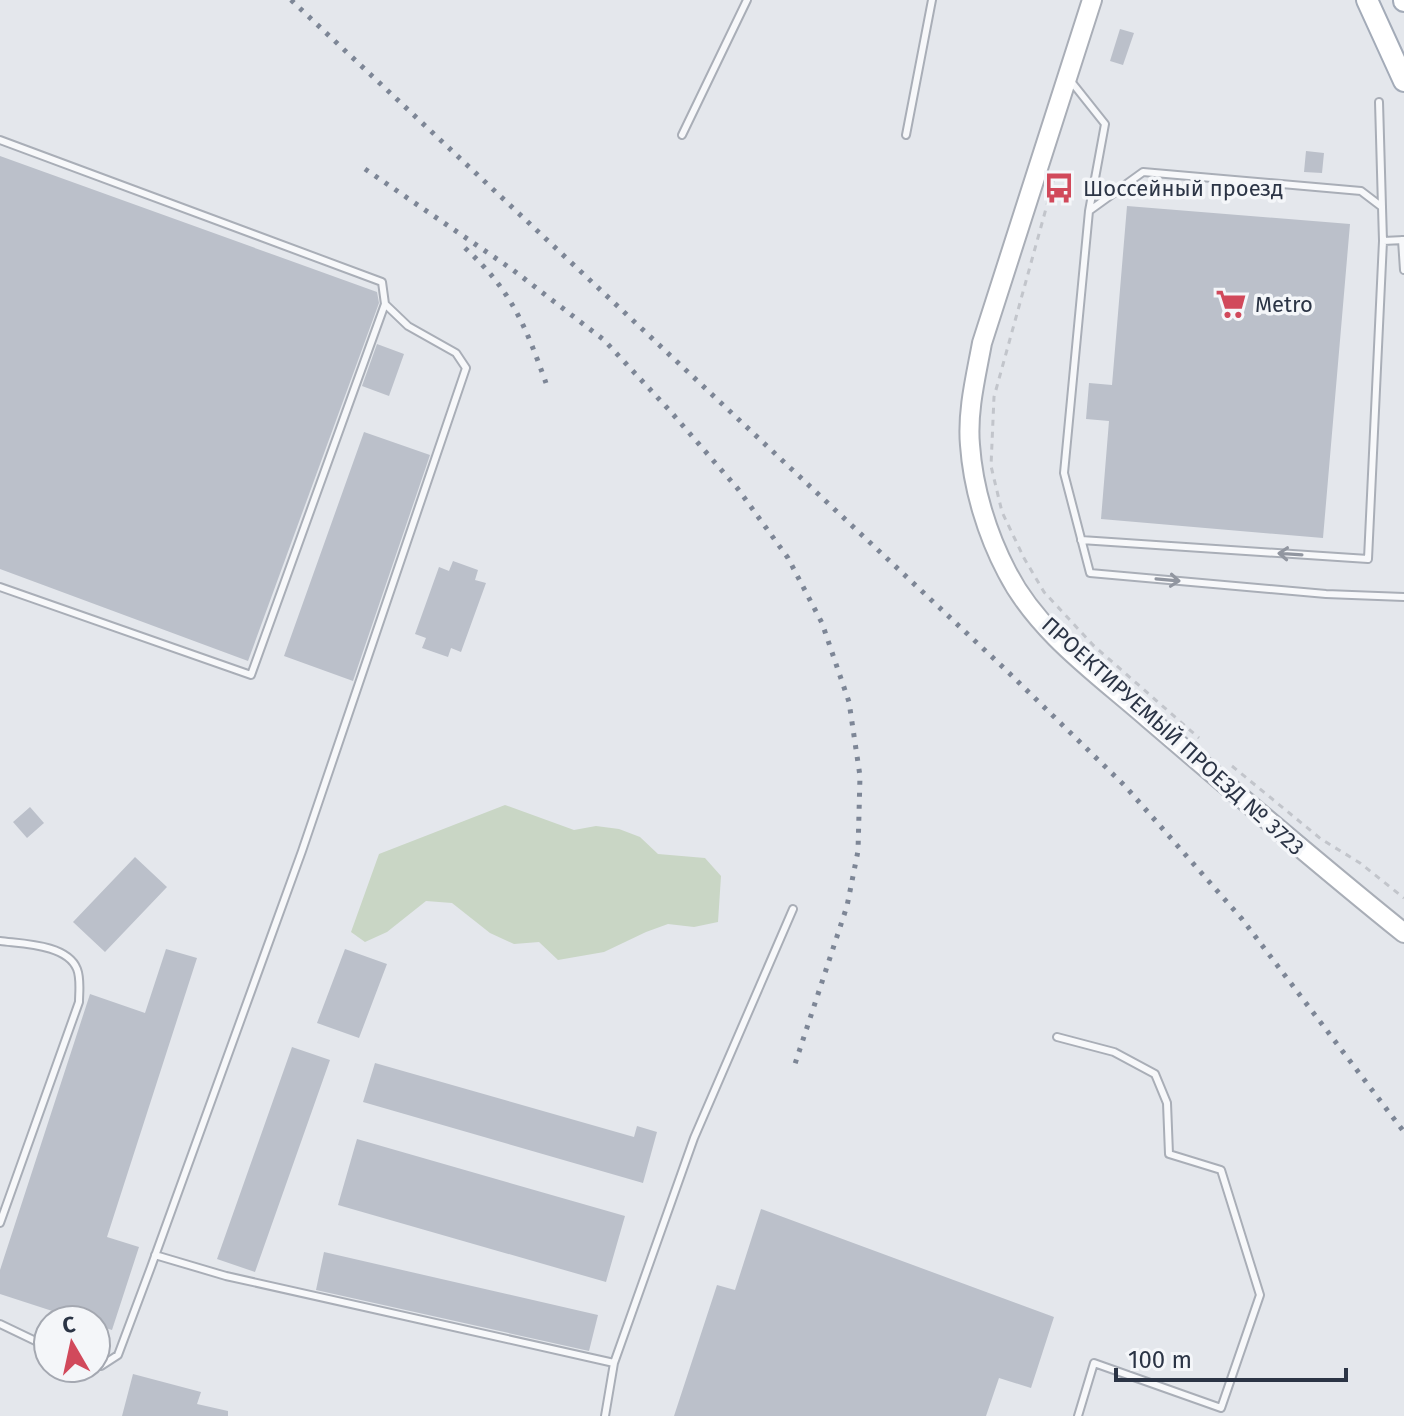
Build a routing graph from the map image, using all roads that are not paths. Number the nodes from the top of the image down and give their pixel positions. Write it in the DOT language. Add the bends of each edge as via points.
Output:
graph roads {
  1 [pos="747,0"];
  2 [pos="932,0"];
  3 [pos="1092,0"];
  4 [pos="1367,0"];
  5 [pos="1067,76"];
  6 [pos="1404,81"];
  7 [pos="1379,102"];
  8 [pos="682,135"];
  9 [pos="906,135"];
  10 [pos="0,140"];
  11 [pos="1382,207"];
  12 [pos="1089,211"];
  13 [pos="1403,240"];
  14 [pos="1383,241"];
  15 [pos="1404,270"];
  16 [pos="385,304"];
  17 [pos="1081,540"];
  18 [pos="0,587"];
  19 [pos="1404,597"];
  20 [pos="793,909"];
  21 [pos="1404,933"];
  22 [pos="0,941"];
  23 [pos="1057,1037"];
  24 [pos="0,1223"];
  25 [pos="155,1255"];
  26 [pos="0,1324"];
  27 [pos="32,1339"];
  28 [pos="112,1359"];
  29 [pos="614,1363"];
  30 [pos="605,1416"];
  31 [pos="1078,1416"];
  1 -- 8 [label="lane"];
  2 -- 9 [label="lane"];
  3 -- 5 [label="main road, ПРОЕКТИРУЕМЫЙ ПРОЕЗД № 3723"];
  4 -- 6 [label="main road"];
  5 -- 12 [label="lane" via="1105,124"];
  5 -- 21 [label="main road, ПРОЕКТИРУЕМЫЙ ПРОЕЗД № 3723" via="982,343 972,396 969,443 990,533 1008,574 1056,638"];
  7 -- 11 [label="lane"];
  10 -- 16 [label="lane" via="382,282"];
  11 -- 12 [label="lane" via="1361,191 1143,172"];
  11 -- 14 [label="lane"];
  12 -- 17 [label="lane" via="1064,473"];
  13 -- 14 [label="lane"];
  13 -- 15 [label="lane"];
  14 -- 17 [label="lane, one-way" via="1368,559"];
  16 -- 18 [label="lane" via="251,675"];
  16 -- 25 [label="lane" via="408,326 456,353 466,368 302,851"];
  17 -- 19 [label="lane, one-way" via="1090,573"];
  20 -- 29 [label="lane" via="694,1138"];
  22 -- 24 [label="lane" via="68,957 77,968 79,1002"];
  23 -- 31 [label="lane" via="1114,1052 1155,1074 1167,1103 1169,1154 1221,1170 1260,1295 1221,1408 1094,1363"];
  25 -- 28 [label="lane" via="118,1355"];
  25 -- 29 [label="lane" via="226,1276"];
  26 -- 27 [label="lane"];
  29 -- 30 [label="lane"];
}
